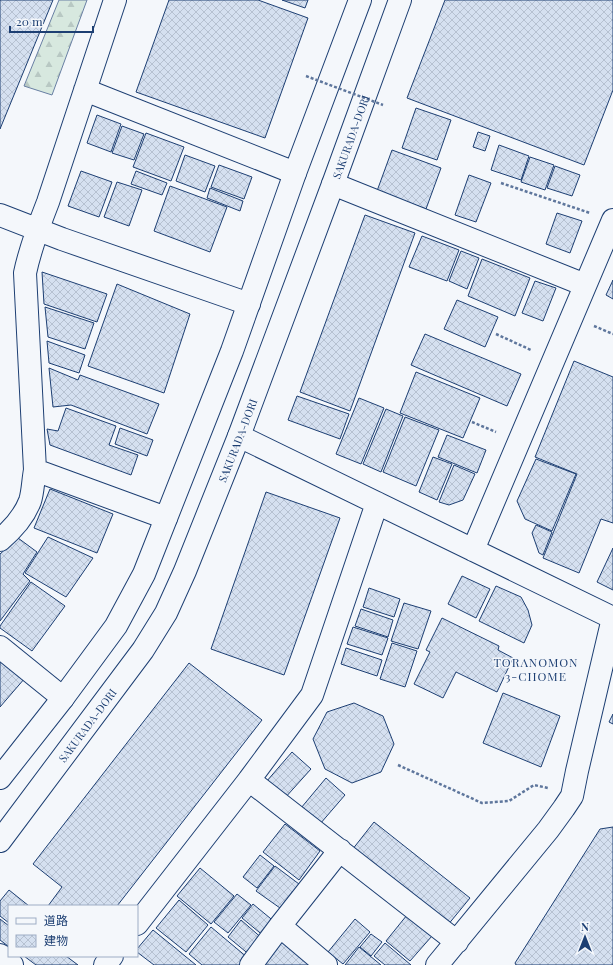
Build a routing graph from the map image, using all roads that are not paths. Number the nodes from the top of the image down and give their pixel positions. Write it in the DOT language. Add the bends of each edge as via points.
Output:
graph roads {
  1 [pos="115,0"];
  2 [pos="360,0"];
  3 [pos="400,0"];
  4 [pos="85,90"];
  5 [pos="295,173"];
  6 [pos="333,184"];
  7 [pos="0,215"];
  8 [pos="604,217"];
  9 [pos="38,230"];
  10 [pos="585,285"];
  11 [pos="248,304"];
  12 [pos="239,436"];
  13 [pos="35,470"];
  14 [pos="377,504"];
  15 [pos="166,518"];
  16 [pos="0,540"];
  17 [pos="473,550"];
  18 [pos="613,618"];
  19 [pos="0,647"];
  20 [pos="63,698"];
  21 [pos="0,778"];
  22 [pos="249,780"];
  23 [pos="0,841"];
  24 [pos="340,850"];
  25 [pos="138,923"];
  26 [pos="280,926"];
  27 [pos="457,942"];
  28 [pos="0,956"];
  29 [pos="111,957"];
  30 [pos="12,965"];
  31 [pos="105,965"];
  32 [pos="251,965"];
  33 [pos="326,965"];
  34 [pos="438,965"];
  1 -- 4 [label="main road"];
  2 -- 5 [label="main road"];
  3 -- 6 [label="main road, SAKURADA-DORI"];
  4 -- 5 [label="main road"];
  4 -- 9 [label="main road"];
  5 -- 11 [label="main road"];
  6 -- 10 [label="main road"];
  6 -- 12 [label="main road, SAKURADA-DORI"];
  7 -- 9 [label="main road"];
  8 -- 10 [label="main road"];
  9 -- 11 [label="main road"];
  9 -- 13 [label="main road" via="25,273"];
  10 -- 17 [label="main road"];
  11 -- 15 [label="main road" via="232,352"];
  12 -- 14 [label="main road"];
  12 -- 23 [label="main road, SAKURADA-DORI" via="166,613 143,650"];
  13 -- 15 [label="main road"];
  13 -- 16 [label="main road" via="30,500 21,519"];
  14 -- 17 [label="main road"];
  14 -- 22 [label="main road" via="312,695"];
  15 -- 20 [label="main road" via="144,574 116,626"];
  17 -- 18 [label="main road"];
  18 -- 27 [label="main road" via="572,796 548,830"];
  19 -- 20 [label="main road"];
  20 -- 21 [label="main road"];
  22 -- 24 [label="main road"];
  22 -- 25 [label="main road"];
  24 -- 26 [label="main road"];
  24 -- 27 [label="main road"];
  26 -- 32 [label="main road"];
  26 -- 33 [label="main road"];
  27 -- 34 [label="main road"];
  28 -- 30 [label="main road"];
  29 -- 31 [label="main road"];
}
